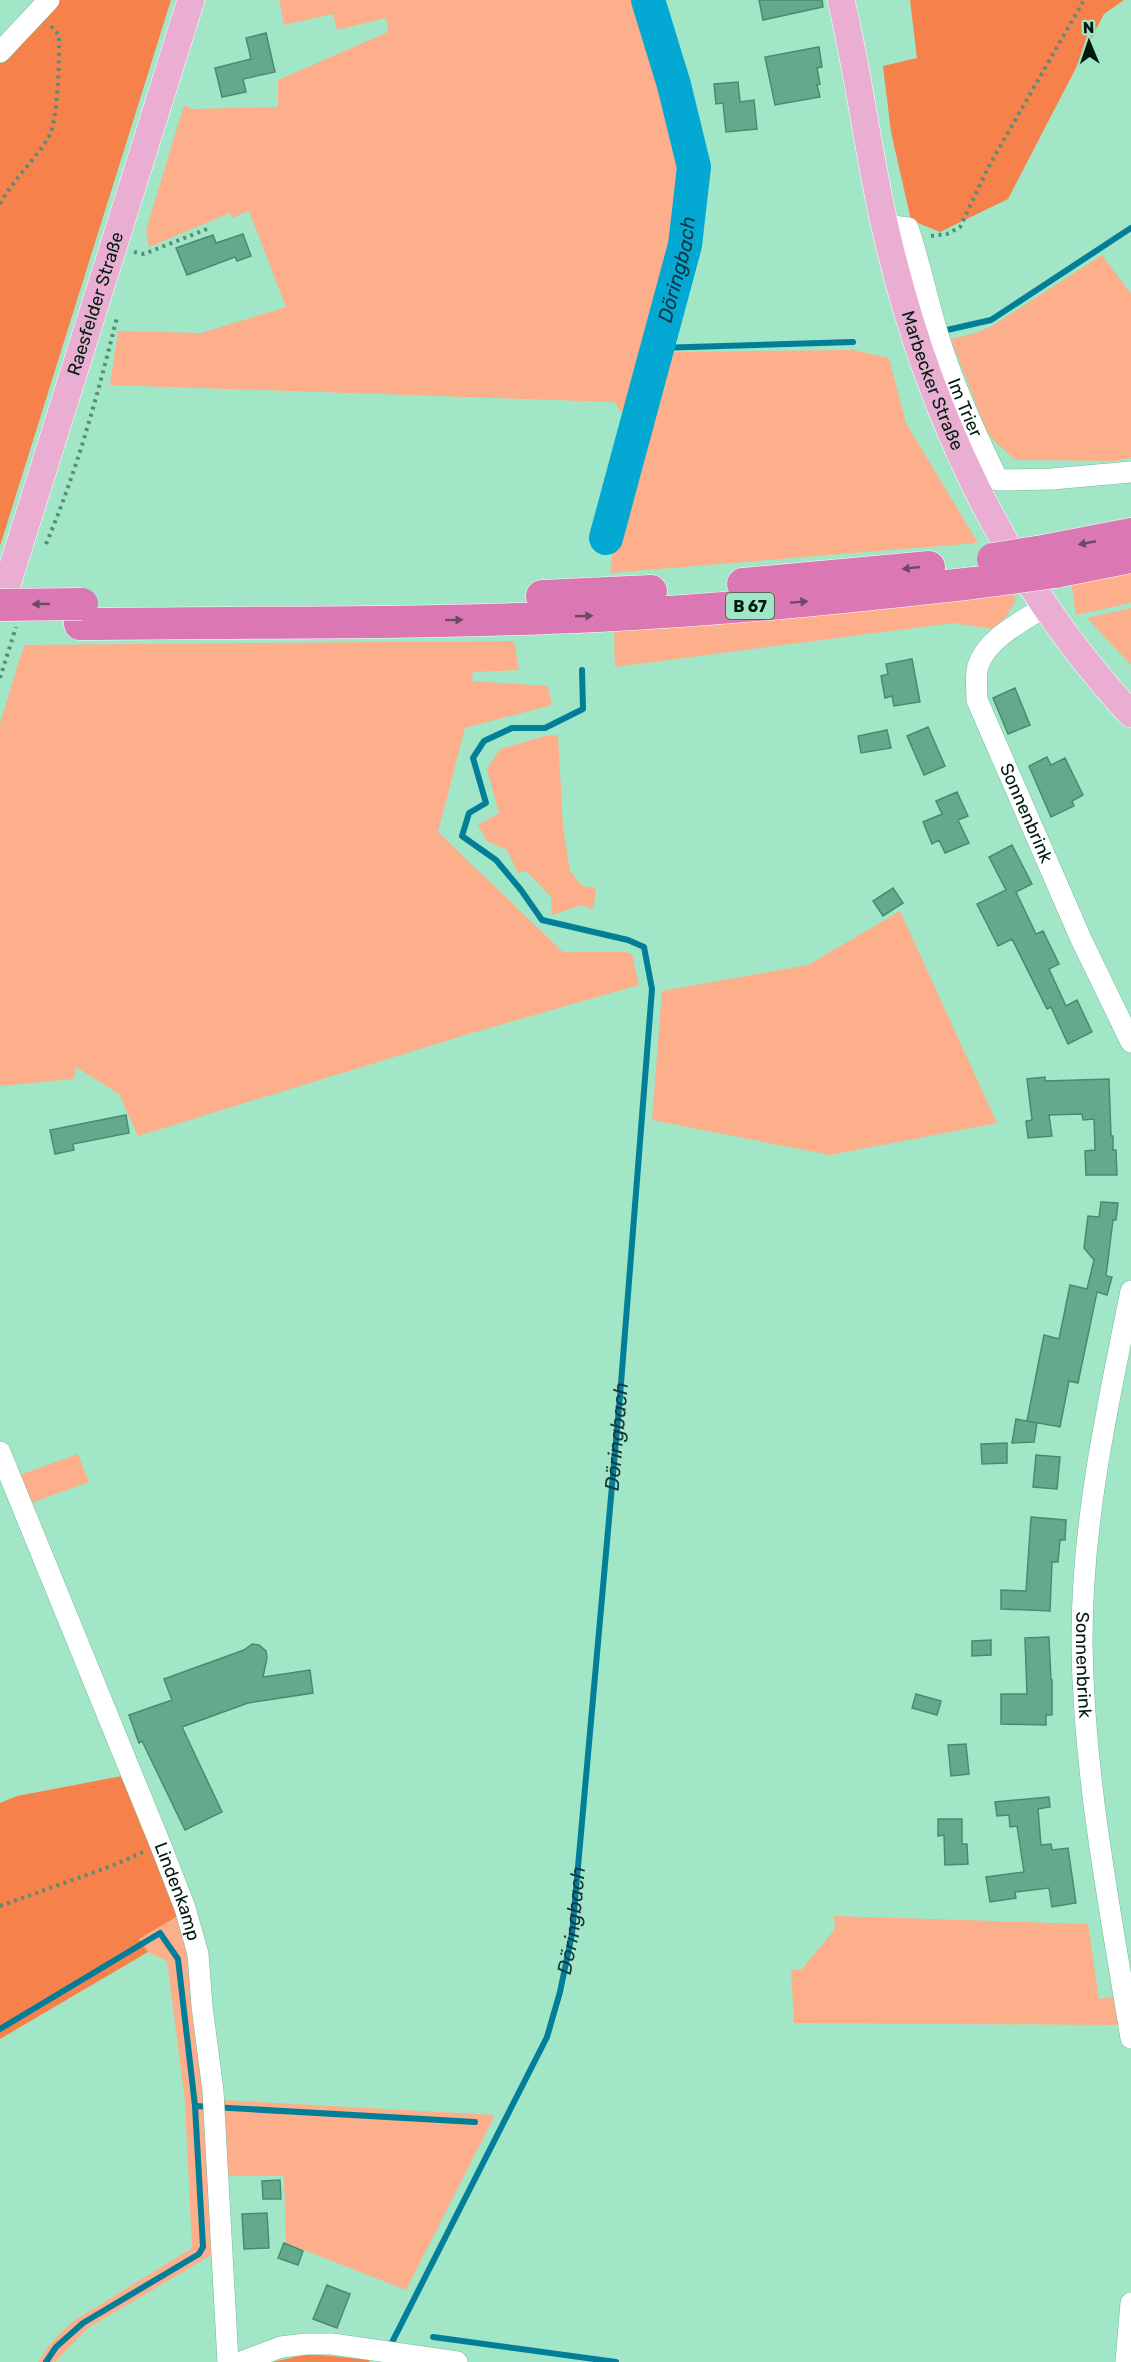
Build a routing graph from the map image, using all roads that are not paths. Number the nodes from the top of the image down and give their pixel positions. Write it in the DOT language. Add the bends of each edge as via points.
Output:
graph roads {
  1 [pos="191,0"];
  2 [pos="841,0"];
  3 [pos="44,6"];
  4 [pos="0,52"];
  5 [pos="896,226"];
  6 [pos="1131,472"];
  7 [pos="1131,534"];
  8 [pos="1131,557"];
  9 [pos="1049,562"];
  10 [pos="0,606"];
  11 [pos="1046,606"];
  12 [pos="81,614"];
  13 [pos="0,626"];
  14 [pos="1131,714"];
  15 [pos="1131,1042"];
  16 [pos="1131,1291"];
  17 [pos="0,1452"];
  18 [pos="1131,2038"];
  19 [pos="1131,2303"];
  20 [pos="228,2362"];
  21 [pos="241,2362"];
  22 [pos="458,2362"];
  23 [pos="1126,2362"];
  1 -- 10 [label="main road, Raesfelder Straße"];
  2 -- 5 [label="main road, Marbecker Straße"];
  3 -- 4 [label="street"];
  5 -- 6 [label="street, Im Trier" via="921,268 943,348 999,480"];
  5 -- 11 [label="main road, Marbecker Straße" via="910,324 941,412 1003,542"];
  7 -- 9 [label="highway, B 67, one-way"];
  8 -- 9 [label="highway, B 67"];
  9 -- 12 [label="highway, B 67, bridge" via="972,573 518,598"];
  12 -- 10 [label="highway, B 67, one-way, bridge"];
  11 -- 14 [label="main road, Marbecker Straße"];
  11 -- 15 [label="street, Sonnenbrink" via="990,646 978,666 977,700 1081,939"];
  12 -- 13 [label="highway, B 67"];
  16 -- 18 [label="street, Sonnenbrink" via="1094,1479 1082,1644 1085,1720 1101,1860"];
  17 -- 20 [label="street, Lindenkamp" via="161,1846 198,1954 213,2091"];
  19 -- 23 [label="street"];
  21 -- 22 [label="street" via="281,2347 332,2344"];
}
